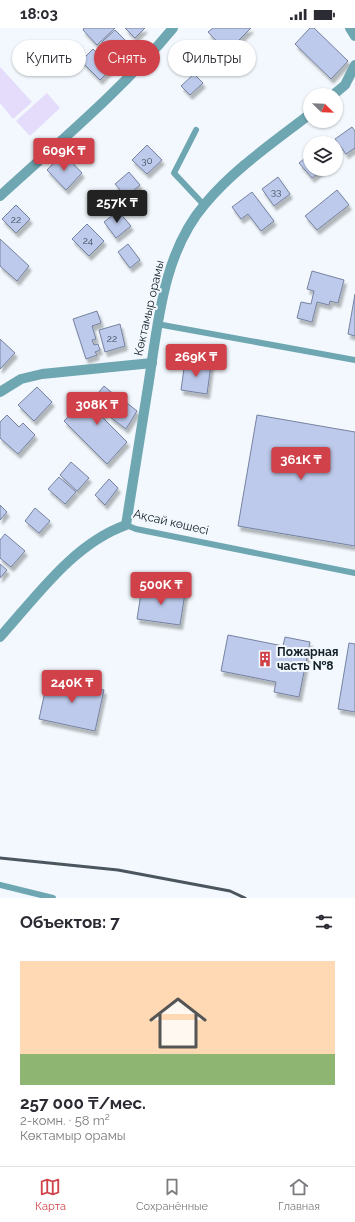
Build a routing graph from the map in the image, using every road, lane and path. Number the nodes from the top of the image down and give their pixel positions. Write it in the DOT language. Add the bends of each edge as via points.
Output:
graph roads {
  1 [pos="173,28"];
  2 [pos="350,28"];
  3 [pos="355,36"];
  4 [pos="355,65"];
  5 [pos="341,88"];
  6 [pos="303,120"];
  7 [pos="196,130"];
  8 [pos="0,196"];
  9 [pos="204,205"];
  10 [pos="157,324"];
  11 [pos="355,360"];
  12 [pos="152,363"];
  13 [pos="0,392"];
  14 [pos="126,524"];
  15 [pos="355,573"];
  16 [pos="0,637"];
  17 [pos="0,885"];
  18 [pos="53,898"];
  1 -- 8 [label="street" via="100,105"];
  2 -- 3 [label="street"];
  4 -- 5 [label="street"];
  6 -- 9 [label="street, Көктамыр орамы" via="228,180"];
  7 -- 9 [label="lane" via="174,173"];
  9 -- 10 [label="street, Көктамыр орамы" via="188,227 174,256"];
  10 -- 11 [label="lane"];
  10 -- 12 [label="street, Көктамыр орамы"];
  12 -- 13 [label="street, Көктамыр орамы" via="42,374 20,380"];
  12 -- 14 [label="street"];
  14 -- 15 [label="lane, Ақсай көшесі" via="136,529"];
  14 -- 16 [label="street, Ақсай көшесі" via="87,544"];
  17 -- 18 [label="lane"];
}
